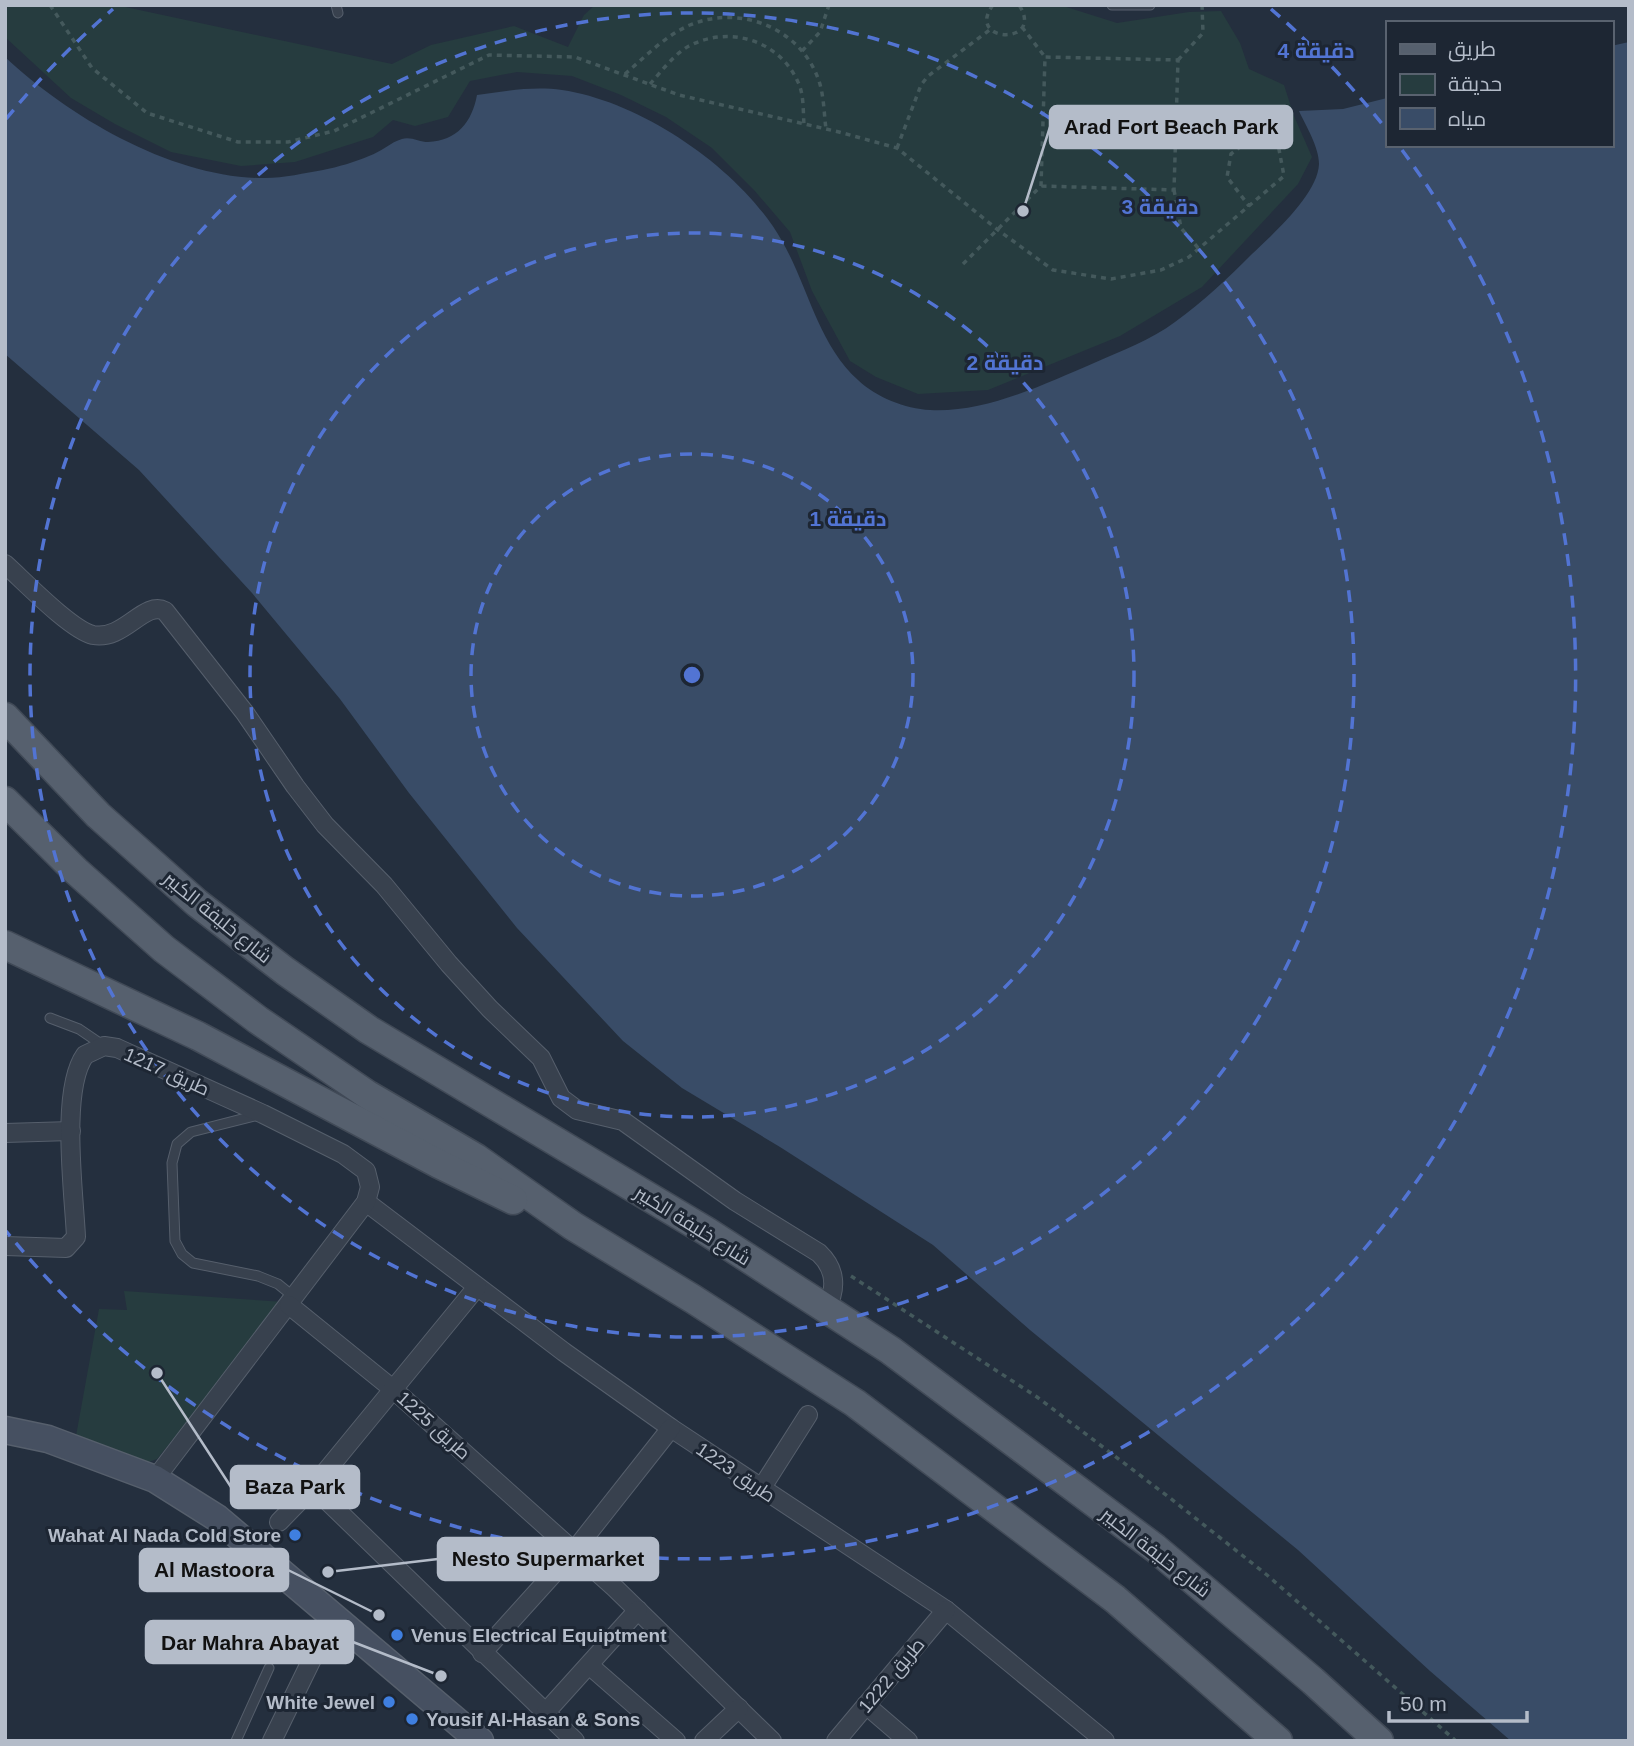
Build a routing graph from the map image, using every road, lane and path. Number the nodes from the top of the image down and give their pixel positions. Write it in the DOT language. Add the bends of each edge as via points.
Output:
graph roads {
  1 [pos="50,5"];
  2 [pos="829,5"];
  3 [pos="993,5"];
  4 [pos="1112,5"];
  5 [pos="1150,5"];
  6 [pos="1202,5"];
  7 [pos="1020,6"];
  8 [pos="1021,27"];
  9 [pos="991,29"];
  10 [pos="802,51"];
  11 [pos="1045,57"];
  12 [pos="1178,60"];
  13 [pos="624,74"];
  14 [pos="650,84"];
  15 [pos="804,125"];
  16 [pos="826,129"];
  17 [pos="897,148"];
  18 [pos="1041,187"];
  19 [pos="1174,190"];
  20 [pos="1249,206"];
  21 [pos="998,230"];
  22 [pos="1199,249"];
  23 [pos="963,264"];
  24 [pos="5,564"];
  25 [pos="5,717"];
  26 [pos="5,801"];
  27 [pos="5,945"];
  28 [pos="50,1018"];
  29 [pos="104,1046"];
  30 [pos="263,1114"];
  31 [pos="71,1131"];
  32 [pos="5,1133"];
  33 [pos="366,1202"];
  34 [pos="573,1227"];
  35 [pos="5,1246"];
  36 [pos="827,1261"];
  37 [pos="477,1287"];
  38 [pos="292,1301"];
  39 [pos="826,1309"];
  40 [pos="394,1390"];
  41 [pos="808,1415"];
  42 [pos="671,1428"];
  43 [pos="5,1430"];
  44 [pos="155,1479"];
  45 [pos="313,1488"];
  46 [pos="761,1489"];
  47 [pos="279,1522"];
  48 [pos="574,1551"];
  49 [pos="638,1610"];
  50 [pos="947,1610"];
  51 [pos="482,1653"];
  52 [pos="313,1657"];
  53 [pos="589,1665"];
  54 [pos="269,1668"];
  55 [pos="866,1705"];
  56 [pos="739,1708"];
  57 [pos="546,1712"];
  58 [pos="236,1741"];
  59 [pos="272,1741"];
  60 [pos="480,1741"];
  61 [pos="575,1741"];
  62 [pos="676,1741"];
  63 [pos="704,1741"];
  64 [pos="772,1741"];
  65 [pos="836,1741"];
  66 [pos="908,1741"];
  67 [pos="1105,1741"];
  68 [pos="1278,1741"];
  69 [pos="1379,1741"];
  70 [pos="1456,1741"];
  1 -- 13 [label="path" via="92,68 147,113 239,142 288,142 334,131 489,55 575,57"];
  2 -- 10 [label="path" via="820,32"];
  3 -- 9 [label="path" via="988,16"];
  4 -- 5 [label="lane"];
  6 -- 12 [label="path" via="1203,33"];
  7 -- 8 [label="path"];
  8 -- 9 [label="path" via="1003,36"];
  8 -- 11 [label="path"];
  9 -- 17 [label="path" via="928,76"];
  10 -- 13 [label="path" via="762,22 712,18 688,25"];
  10 -- 16 [label="path" via="819,82"];
  11 -- 12 [label="path"];
  11 -- 18 [label="path"];
  12 -- 19 [label="path"];
  13 -- 14 [label="path"];
  14 -- 15 [label="path"];
  14 -- 15 [label="path" via="686,48 707,38 751,39 772,49 788,65 800,85"];
  15 -- 16 [label="path"];
  16 -- 17 [label="path"];
  17 -- 21 [label="path"];
  18 -- 19 [label="path"];
  18 -- 21 [label="path"];
  19 -- 22 [label="path" via="1181,228"];
  20 -- 20 [label="path" via="1284,176 1278,144 1253,137 1231,154 1227,177"];
  20 -- 22 [label="path"];
  21 -- 22 [label="path" via="1053,270 1111,279 1161,270"];
  21 -- 23 [label="path"];
  24 -- 36 [label="street" via="72,624 94,635 118,632 152,608 165,611 325,825 384,885 490,1009 541,1058 561,1098 577,1110 623,1121"];
  25 -- 39 [label="main road, شارع خليفة الكبير" via="98,815 197,903 285,971 369,1030 706,1231"];
  26 -- 34 [label="main road" via="164,949 258,1020 368,1095 477,1158"];
  27 -- 34 [label="main road" via="198,1036 439,1164"];
  28 -- 29 [label="lane" via="79,1029"];
  29 -- 30 [label="street, طريق 1217"];
  29 -- 31 [label="street, طريق 1217" via="85,1055 77,1069"];
  30 -- 33 [label="street, طريق 1217" via="334,1149 366,1171 370,1187"];
  30 -- 38 [label="lane" via="191,1132 177,1144 172,1163 175,1241 193,1263 258,1276 278,1284"];
  31 -- 32 [label="street"];
  31 -- 35 [label="street, طريق 1217" via="76,1237 66,1248"];
  33 -- 37 [label="street, طريق 1223"];
  33 -- 38 [label="street"];
  34 -- 68 [label="main road" via="855,1403 1115,1599"];
  36 -- 39 [label="street" via="834,1290"];
  36 -- 70 [label="path" via="1037,1397 1150,1483 1267,1575"];
  37 -- 40 [label="street"];
  37 -- 42 [label="street, طريق 1223"];
  38 -- 40 [label="street, طريق 1225"];
  38 -- 44 [label="street"];
  39 -- 69 [label="main road, شارع خليفة الكبير" via="890,1350 1155,1548"];
  40 -- 45 [label="street"];
  40 -- 48 [label="street, طريق 1225"];
  41 -- 46 [label="street"];
  42 -- 46 [label="street, طريق 1223"];
  42 -- 48 [label="street"];
  43 -- 44 [label="street" via="48,1439"];
  44 -- 60 [label="street" via="217,1518"];
  45 -- 47 [label="street"];
  45 -- 51 [label="street"];
  46 -- 50 [label="street, طريق 1223"];
  48 -- 49 [label="street, طريق 1225"];
  48 -- 51 [label="street"];
  49 -- 53 [label="street"];
  49 -- 56 [label="street, طريق 1225"];
  50 -- 55 [label="street, طريق 1222"];
  50 -- 67 [label="street, طريق 1223"];
  51 -- 57 [label="street"];
  52 -- 59 [label="street"];
  53 -- 57 [label="street"];
  53 -- 62 [label="street"];
  54 -- 58 [label="lane"];
  55 -- 65 [label="street, طريق 1222"];
  55 -- 66 [label="street"];
  56 -- 63 [label="street"];
  56 -- 64 [label="street, طريق 1225"];
  57 -- 61 [label="street"];
}
